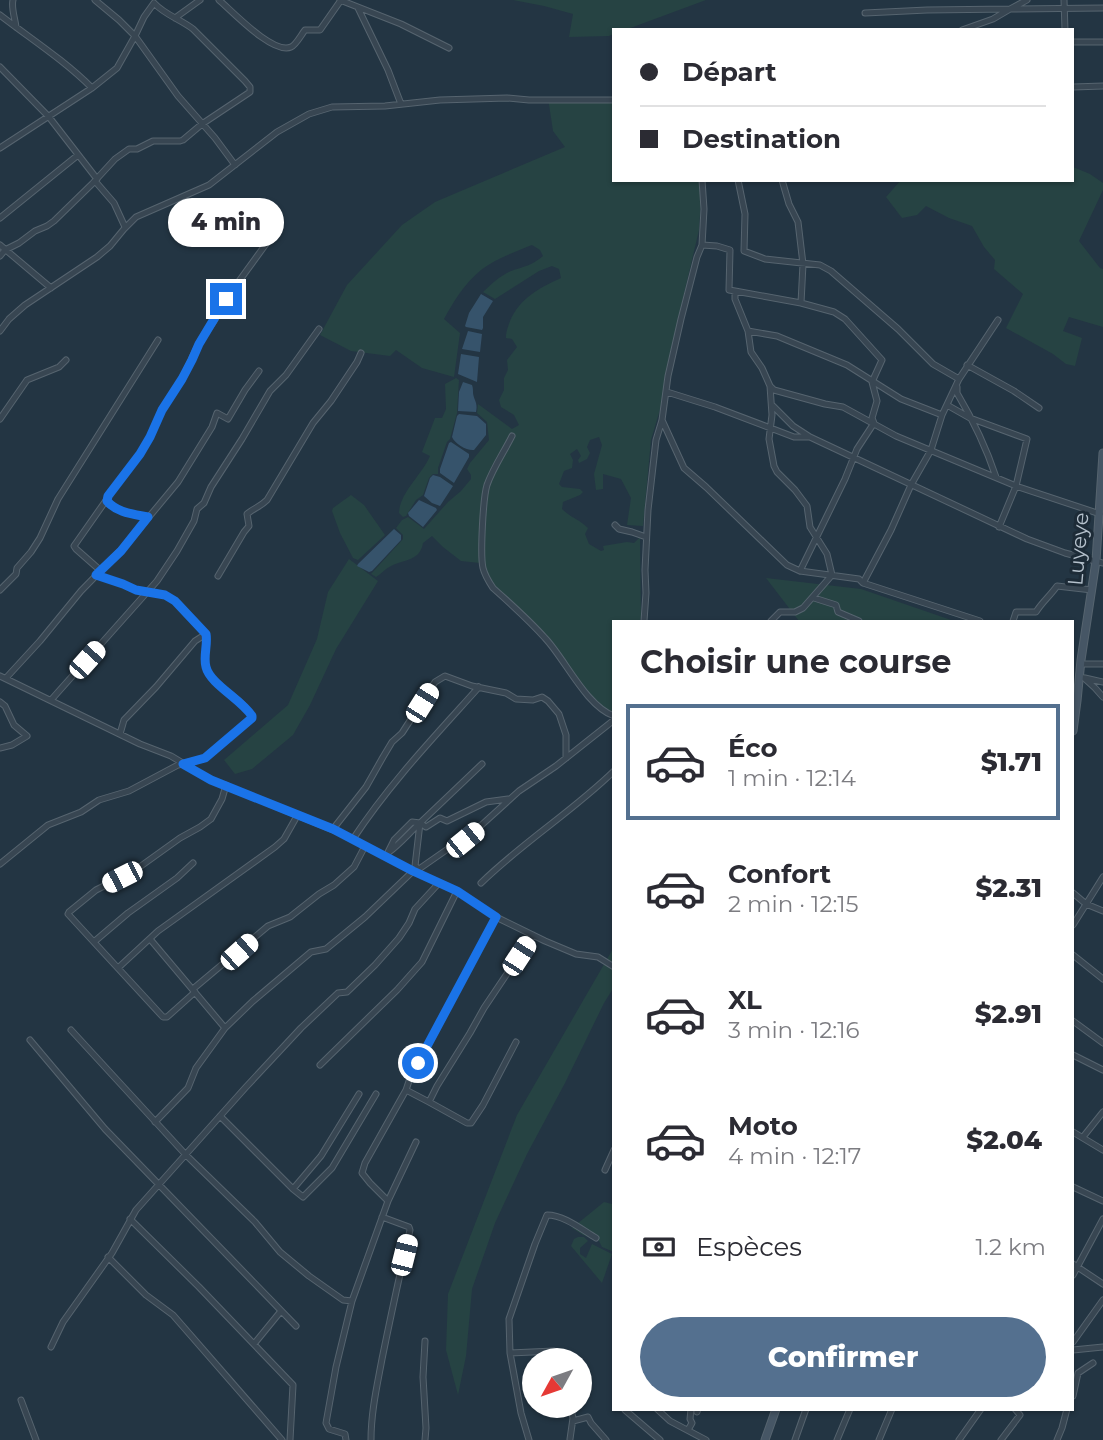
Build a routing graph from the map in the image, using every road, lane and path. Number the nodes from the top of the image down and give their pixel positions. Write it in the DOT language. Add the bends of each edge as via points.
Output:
graph roads {
  1 [pos="13,0"];
  2 [pos="95,0"];
  3 [pos="200,0"];
  4 [pos="219,0"];
  5 [pos="340,0"];
  6 [pos="925,0"];
  7 [pos="1027,0"];
  8 [pos="1064,0"];
  9 [pos="155,1"];
  10 [pos="357,7"];
  11 [pos="1064,8"];
  12 [pos="1103,8"];
  13 [pos="1010,9"];
  14 [pos="927,10"];
  15 [pos="865,13"];
  16 [pos="0,15"];
  17 [pos="175,18"];
  18 [pos="16,27"];
  19 [pos="968,28"];
  20 [pos="1065,28"];
  21 [pos="135,36"];
  22 [pos="1103,42"];
  23 [pos="1074,43"];
  24 [pos="449,48"];
  25 [pos="0,67"];
  26 [pos="1103,86"];
  27 [pos="1074,87"];
  28 [pos="92,88"];
  29 [pos="612,100"];
  30 [pos="401,104"];
  31 [pos="49,117"];
  32 [pos="202,124"];
  33 [pos="1,146"];
  34 [pos="78,155"];
  35 [pos="235,165"];
  36 [pos="96,180"];
  37 [pos="702,182"];
  38 [pos="738,182"];
  39 [pos="783,182"];
  40 [pos="272,206"];
  41 [pos="0,218"];
  42 [pos="125,227"];
  43 [pos="702,245"];
  44 [pos="3,247"];
  45 [pos="730,250"];
  46 [pos="744,251"];
  47 [pos="0,256"];
  48 [pos="803,264"];
  49 [pos="51,288"];
  50 [pos="735,291"];
  51 [pos="802,303"];
  52 [pos="998,320"];
  53 [pos="319,329"];
  54 [pos="0,331"];
  55 [pos="748,331"];
  56 [pos="158,340"];
  57 [pos="361,353"];
  58 [pos="66,360"];
  59 [pos="967,365"];
  60 [pos="259,370"];
  61 [pos="872,382"];
  62 [pos="958,382"];
  63 [pos="770,386"];
  64 [pos="667,392"];
  65 [pos="772,404"];
  66 [pos="947,405"];
  67 [pos="1039,408"];
  68 [pos="942,415"];
  69 [pos="970,418"];
  70 [pos="0,419"];
  71 [pos="662,420"];
  72 [pos="874,423"];
  73 [pos="771,428"];
  74 [pos="512,436"];
  75 [pos="810,437"];
  76 [pos="931,450"];
  77 [pos="1103,453"];
  78 [pos="854,458"];
  79 [pos="996,477"];
  80 [pos="911,485"];
  81 [pos="1016,486"];
  82 [pos="107,499"];
  83 [pos="1100,514"];
  84 [pos="148,517"];
  85 [pos="615,525"];
  86 [pos="999,527"];
  87 [pos="646,537"];
  88 [pos="817,537"];
  89 [pos="1100,562"];
  90 [pos="800,571"];
  91 [pos="99,573"];
  92 [pos="832,575"];
  93 [pos="218,576"];
  94 [pos="863,583"];
  95 [pos="0,590"];
  96 [pos="1092,590"];
  97 [pos="148,593"];
  98 [pos="814,598"];
  99 [pos="644,620"];
  100 [pos="772,620"];
  101 [pos="857,620"];
  102 [pos="977,620"];
  103 [pos="1013,620"];
  104 [pos="206,634"];
  105 [pos="1078,661"];
  106 [pos="1103,664"];
  107 [pos="3,677"];
  108 [pos="1082,678"];
  109 [pos="1103,682"];
  110 [pos="479,687"];
  111 [pos="1103,697"];
  112 [pos="51,700"];
  113 [pos="1075,700"];
  114 [pos="0,702"];
  115 [pos="612,717"];
  116 [pos="612,720"];
  117 [pos="120,734"];
  118 [pos="0,748"];
  119 [pos="566,758"];
  120 [pos="183,764"];
  121 [pos="482,764"];
  122 [pos="612,773"];
  123 [pos="226,785"];
  124 [pos="510,799"];
  125 [pos="297,816"];
  126 [pos="420,823"];
  127 [pos="333,829"];
  128 [pos="353,839"];
  129 [pos="365,846"];
  130 [pos="385,854"];
  131 [pos="193,863"];
  132 [pos="0,864"];
  133 [pos="416,870"];
  134 [pos="1103,877"];
  135 [pos="439,883"];
  136 [pos="481,883"];
  137 [pos="457,891"];
  138 [pos="1074,894"];
  139 [pos="1086,904"];
  140 [pos="1103,911"];
  141 [pos="496,917"];
  142 [pos="1074,924"];
  143 [pos="533,934"];
  144 [pos="150,939"];
  145 [pos="95,941"];
  146 [pos="1074,956"];
  147 [pos="612,966"];
  148 [pos="118,968"];
  149 [pos="1103,979"];
  150 [pos="194,991"];
  151 [pos="1074,1022"];
  152 [pos="225,1028"];
  153 [pos="71,1030"];
  154 [pos="30,1041"];
  155 [pos="516,1042"];
  156 [pos="1103,1043"];
  157 [pos="1074,1056"];
  158 [pos="320,1065"];
  159 [pos="1103,1070"];
  160 [pos="406,1090"];
  161 [pos="359,1094"];
  162 [pos="376,1094"];
  163 [pos="429,1102"];
  164 [pos="1103,1112"];
  165 [pos="220,1116"];
  166 [pos="155,1122"];
  167 [pos="1074,1132"];
  168 [pos="1083,1137"];
  169 [pos="416,1142"];
  170 [pos="1103,1150"];
  171 [pos="612,1154"];
  172 [pos="186,1155"];
  173 [pos="605,1170"];
  174 [pos="159,1185"];
  175 [pos="1074,1187"];
  176 [pos="293,1189"];
  177 [pos="388,1201"];
  178 [pos="1103,1201"];
  179 [pos="382,1217"];
  180 [pos="130,1219"];
  181 [pos="1103,1219"];
  182 [pos="596,1237"];
  183 [pos="108,1257"];
  184 [pos="1075,1266"];
  185 [pos="1103,1284"];
  186 [pos="1103,1300"];
  187 [pos="352,1301"];
  188 [pos="281,1311"];
  189 [pos="296,1326"];
  190 [pos="425,1341"];
  191 [pos="1074,1341"];
  192 [pos="254,1344"];
  193 [pos="1103,1347"];
  194 [pos="51,1348"];
  195 [pos="1074,1350"];
  196 [pos="522,1352"];
  197 [pos="510,1353"];
  198 [pos="1093,1363"];
  199 [pos="1074,1391"];
  200 [pos="21,1401"];
  201 [pos="626,1411"];
  202 [pos="659,1411"];
  203 [pos="694,1411"];
  204 [pos="775,1411"];
  205 [pos="805,1411"];
  206 [pos="849,1411"];
  207 [pos="891,1411"];
  208 [pos="980,1411"];
  209 [pos="1017,1411"];
  210 [pos="1066,1411"];
  211 [pos="572,1418"];
  212 [pos="573,1421"];
  213 [pos="688,1430"];
  214 [pos="578,1438"];
  215 [pos="36,1440"];
  216 [pos="282,1440"];
  217 [pos="290,1440"];
  218 [pos="346,1440"];
  219 [pos="371,1440"];
  220 [pos="425,1440"];
  221 [pos="529,1440"];
  222 [pos="569,1440"];
  223 [pos="606,1440"];
  224 [pos="660,1440"];
  225 [pos="706,1440"];
  226 [pos="765,1440"];
  227 [pos="795,1440"];
  228 [pos="837,1440"];
  229 [pos="879,1440"];
  230 [pos="959,1440"];
  231 [pos="1001,1440"];
  232 [pos="1057,1440"];
  1 -- 18 [label="street"];
  2 -- 21 [label="street"];
  3 -- 17 [label="street"];
  4 -- 5 [label="street" via="266,40 288,48 305,30 320,30"];
  5 -- 10 [label="street"];
  6 -- 14 [label="street"];
  7 -- 13 [label="street"];
  8 -- 11 [label="street"];
  9 -- 17 [label="street" via="162,12"];
  9 -- 21 [label="street"];
  10 -- 24 [label="street"];
  10 -- 30 [label="street"];
  11 -- 12 [label="street"];
  11 -- 13 [label="street"];
  11 -- 20 [label="street"];
  13 -- 14 [label="street"];
  13 -- 19 [label="street"];
  14 -- 15 [label="street"];
  16 -- 18 [label="street"];
  17 -- 32 [label="street" via="193,29 250,87 250,92"];
  18 -- 28 [label="street"];
  21 -- 28 [label="street" via="117,68"];
  21 -- 32 [label="street"];
  22 -- 23 [label="street"];
  25 -- 31 [label="street"];
  26 -- 27 [label="street"];
  28 -- 31 [label="street"];
  29 -- 30 [label="street" via="507,98"];
  30 -- 35 [label="street" via="331,107 309,114"];
  31 -- 33 [label="street"];
  31 -- 34 [label="street"];
  32 -- 35 [label="street"];
  32 -- 36 [label="street" via="180,141 153,141 129,149"];
  34 -- 36 [label="street"];
  34 -- 41 [label="street"];
  35 -- 42 [label="street" via="209,185 148,210"];
  36 -- 42 [label="street"];
  36 -- 44 [label="street" via="54,221 19,243"];
  37 -- 43 [label="street"];
  38 -- 46 [label="street" via="745,214"];
  39 -- 48 [label="street" via="798,222"];
  40 -- 82 [label="street" via="266,244 226,299 150,437"];
  42 -- 49 [label="street" via="105,251"];
  43 -- 45 [label="street"];
  43 -- 64 [label="street"];
  44 -- 47 [label="street"];
  44 -- 49 [label="street"];
  45 -- 46 [label="street"];
  45 -- 50 [label="street" via="729,290"];
  46 -- 48 [label="street"];
  48 -- 51 [label="street"];
  48 -- 62 [label="street" via="831,271"];
  49 -- 54 [label="street"];
  50 -- 51 [label="street"];
  50 -- 55 [label="street"];
  51 -- 61 [label="street" via="845,319 882,360"];
  52 -- 59 [label="street"];
  53 -- 97 [label="street" via="270,390"];
  55 -- 61 [label="street" via="777,336 847,365"];
  55 -- 63 [label="street" via="751,352"];
  56 -- 95 [label="street" via="58,499 40,538"];
  57 -- 93 [label="street" via="267,500 247,514 249,526"];
  58 -- 70 [label="street" via="27,380"];
  59 -- 62 [label="street"];
  59 -- 67 [label="street"];
  60 -- 84 [label="street" via="228,419 218,413 178,482"];
  61 -- 68 [label="street"];
  61 -- 72 [label="street" via="877,401"];
  62 -- 66 [label="street"];
  62 -- 69 [label="street" via="957,393"];
  63 -- 65 [label="street"];
  63 -- 72 [label="street" via="843,407"];
  64 -- 71 [label="street"];
  64 -- 73 [label="street"];
  65 -- 73 [label="street"];
  65 -- 75 [label="street"];
  66 -- 68 [label="street"];
  66 -- 69 [label="street"];
  68 -- 76 [label="street"];
  69 -- 79 [label="street"];
  69 -- 81 [label="street" via="1027,439"];
  71 -- 87 [label="street"];
  71 -- 90 [label="street" via="684,468 781,561"];
  72 -- 76 [label="street"];
  72 -- 78 [label="street"];
  73 -- 75 [label="street" via="794,437"];
  73 -- 88 [label="street" via="774,466 807,506"];
  74 -- 115 [label="street" via="486,487 482,559 487,579 548,640 578,683"];
  75 -- 78 [label="street"];
  76 -- 79 [label="street"];
  76 -- 80 [label="street"];
  77 -- 83 [label="street, Luyeye"];
  78 -- 80 [label="street"];
  78 -- 88 [label="street"];
  79 -- 81 [label="street"];
  80 -- 86 [label="street"];
  80 -- 94 [label="street"];
  81 -- 83 [label="street"];
  81 -- 86 [label="street"];
  82 -- 84 [label="street" via="121,511"];
  82 -- 91 [label="street" via="74,546"];
  83 -- 89 [label="street, Luyeye"];
  84 -- 91 [label="street"];
  85 -- 87 [label="street"];
  86 -- 89 [label="street"];
  87 -- 99 [label="street"];
  88 -- 90 [label="street"];
  88 -- 92 [label="street"];
  89 -- 96 [label="street, Luyeye"];
  90 -- 92 [label="street"];
  91 -- 97 [label="street"];
  91 -- 107 [label="street" via="29,654"];
  92 -- 94 [label="street"];
  92 -- 98 [label="street"];
  94 -- 102 [label="street"];
  96 -- 103 [label="street" via="1057,586 1036,612 1017,612"];
  96 -- 105 [label="street, Luyeye"];
  97 -- 104 [label="street" via="175,601"];
  97 -- 112 [label="street"];
  98 -- 100 [label="street" via="800,610 780,612"];
  98 -- 101 [label="street" via="836,605 838,612"];
  104 -- 117 [label="street" via="131,712"];
  104 -- 120 [label="street" via="209,674 252,718 205,758"];
  105 -- 106 [label="street"];
  105 -- 108 [label="street, Luyeye"];
  107 -- 112 [label="street"];
  108 -- 109 [label="street"];
  108 -- 111 [label="street"];
  108 -- 113 [label="street, Luyeye"];
  110 -- 119 [label="street" via="516,699 542,696 559,714 566,735"];
  110 -- 127 [label="street" via="445,676 435,682 366,788"];
  110 -- 128 [label="street" via="401,774"];
  112 -- 117 [label="street"];
  114 -- 118 [label="street" via="26,736"];
  116 -- 119 [label="street"];
  117 -- 120 [label="street"];
  119 -- 124 [label="street"];
  120 -- 123 [label="street"];
  120 -- 132 [label="street" via="48,825"];
  121 -- 126 [label="street"];
  122 -- 136 [label="street"];
  123 -- 125 [label="street"];
  123 -- 145 [label="street" via="211,819 134,871 96,890 69,912"];
  124 -- 126 [label="street" via="486,802 426,827"];
  124 -- 133 [label="street" via="465,840"];
  125 -- 127 [label="street"];
  125 -- 144 [label="street" via="275,848"];
  126 -- 130 [label="street"];
  126 -- 133 [label="street"];
  127 -- 128 [label="street"];
  128 -- 129 [label="street"];
  129 -- 130 [label="street"];
  129 -- 150 [label="street" via="354,867 334,885 290,917 268,926"];
  130 -- 133 [label="street"];
  131 -- 145 [label="street"];
  133 -- 135 [label="street"];
  133 -- 152 [label="street" via="326,949 311,952"];
  134 -- 139 [label="street"];
  135 -- 137 [label="street"];
  135 -- 165 [label="street" via="375,965 314,1016"];
  137 -- 141 [label="street"];
  137 -- 158 [label="street" via="422,962"];
  138 -- 139 [label="street"];
  139 -- 140 [label="street"];
  139 -- 142 [label="street"];
  141 -- 143 [label="street"];
  141 -- 160 [label="street"];
  143 -- 147 [label="street"];
  143 -- 163 [label="street"];
  144 -- 148 [label="street"];
  144 -- 150 [label="street"];
  145 -- 148 [label="street"];
  146 -- 149 [label="street"];
  148 -- 150 [label="street" via="163,1017"];
  150 -- 152 [label="street"];
  151 -- 156 [label="street"];
  152 -- 166 [label="street" via="196,1068 188,1088"];
  153 -- 166 [label="street"];
  154 -- 174 [label="street"];
  155 -- 163 [label="street" via="471,1123"];
  157 -- 159 [label="street"];
  160 -- 163 [label="street"];
  160 -- 177 [label="street" via="362,1173"];
  161 -- 176 [label="street" via="321,1156"];
  162 -- 176 [label="street" via="332,1168 303,1197"];
  164 -- 168 [label="street"];
  165 -- 172 [label="street"];
  165 -- 176 [label="street"];
  166 -- 172 [label="street"];
  167 -- 168 [label="street"];
  168 -- 170 [label="street"];
  169 -- 177 [label="street"];
  171 -- 173 [label="street"];
  172 -- 174 [label="street"];
  172 -- 187 [label="street" via="287,1259 343,1300"];
  174 -- 180 [label="street"];
  174 -- 188 [label="street"];
  175 -- 178 [label="street"];
  177 -- 179 [label="street"];
  179 -- 187 [label="street"];
  179 -- 219 [label="street" via="410,1230"];
  180 -- 183 [label="street"];
  180 -- 192 [label="street"];
  181 -- 184 [label="street"];
  182 -- 197 [label="street" via="547,1215 509,1318"];
  183 -- 194 [label="street" via="63,1322"];
  183 -- 216 [label="street" via="173,1315"];
  184 -- 185 [label="street"];
  186 -- 191 [label="street"];
  187 -- 218 [label="street" via="326,1423 329,1429 345,1434"];
  188 -- 189 [label="street"];
  188 -- 192 [label="street"];
  190 -- 220 [label="street"];
  192 -- 217 [label="street" via="293,1385"];
  193 -- 195 [label="street"];
  196 -- 197 [label="street"];
  197 -- 221 [label="street"];
  198 -- 199 [label="street" via="1078,1373"];
  200 -- 215 [label="street"];
  201 -- 224 [label="street"];
  202 -- 213 [label="street"];
  203 -- 213 [label="street"];
  204 -- 226 [label="street"];
  205 -- 227 [label="street"];
  206 -- 228 [label="street"];
  207 -- 229 [label="street"];
  208 -- 230 [label="street"];
  209 -- 231 [label="street" via="1020,1415"];
  210 -- 232 [label="street"];
  211 -- 212 [label="street"];
  212 -- 222 [label="street"];
  212 -- 223 [label="street" via="587,1417"];
  213 -- 225 [label="street"];
  214 -- 222 [label="street"];
}
